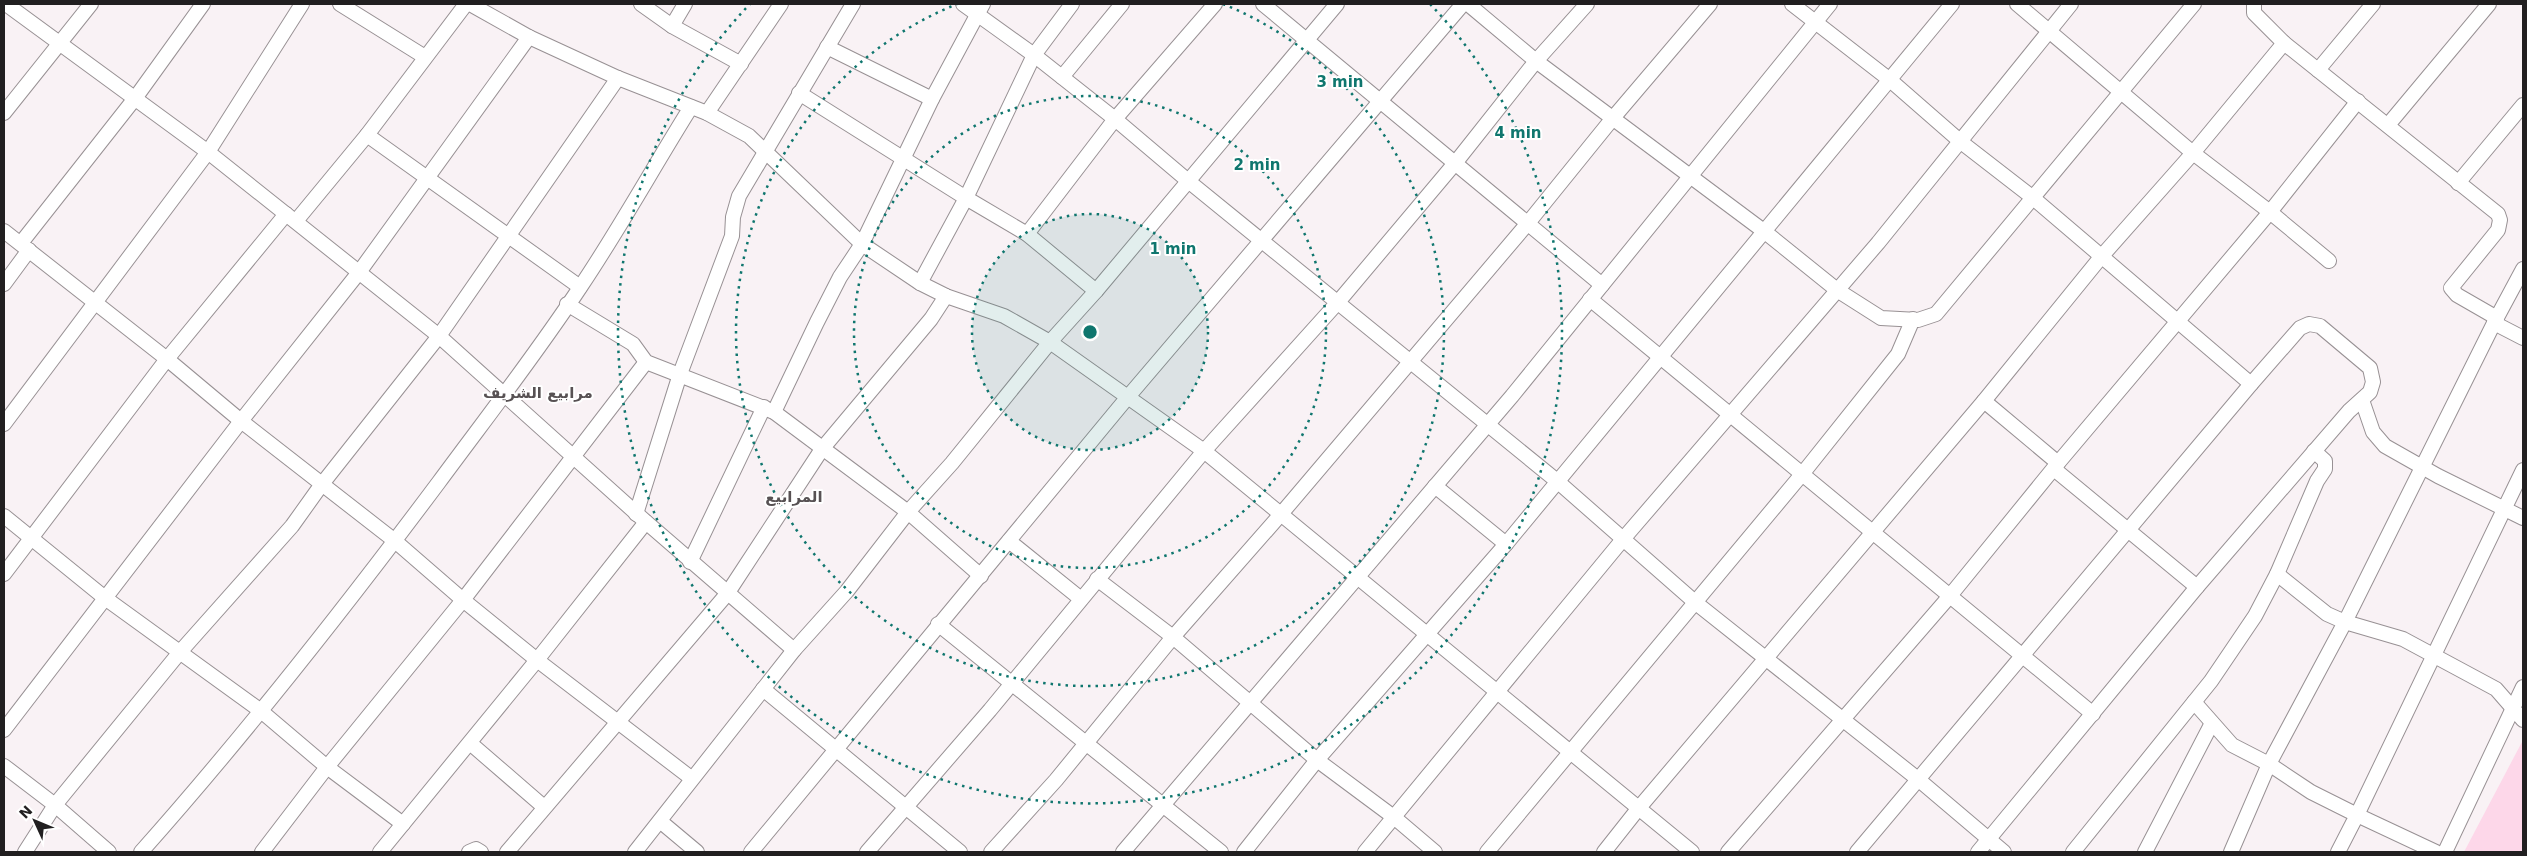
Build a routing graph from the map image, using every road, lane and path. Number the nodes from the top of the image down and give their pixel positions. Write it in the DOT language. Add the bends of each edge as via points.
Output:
graph roads {
  1 [pos="6,4"];
  2 [pos="91,4"];
  3 [pos="203,4"];
  4 [pos="302,4"];
  5 [pos="340,4"];
  6 [pos="466,4"];
  7 [pos="470,4"];
  8 [pos="641,4"];
  9 [pos="685,4"];
  10 [pos="781,4"];
  11 [pos="853,4"];
  12 [pos="963,4"];
  13 [pos="1072,4"];
  14 [pos="1122,4"];
  15 [pos="1215,4"];
  16 [pos="1263,4"];
  17 [pos="1337,4"];
  18 [pos="1463,4"];
  19 [pos="1468,4"];
  20 [pos="1587,4"];
  21 [pos="1710,4"];
  22 [pos="1792,4"];
  23 [pos="1830,4"];
  24 [pos="1952,4"];
  25 [pos="2016,4"];
  26 [pos="2071,4"];
  27 [pos="2194,4"];
  28 [pos="2254,4"];
  29 [pos="2373,4"];
  30 [pos="2488,4"];
  31 [pos="980,9"];
  32 [pos="1815,22"];
  33 [pos="672,26"];
  34 [pos="2049,30"];
  35 [pos="529,37"];
  36 [pos="1306,41"];
  37 [pos="60,42"];
  38 [pos="2284,43"];
  39 [pos="827,47"];
  40 [pos="1034,55"];
  41 [pos="425,57"];
  42 [pos="1536,61"];
  43 [pos="741,64"];
  44 [pos="2318,70"];
  45 [pos="1062,77"];
  46 [pos="618,78"];
  47 [pos="1890,80"];
  48 [pos="799,92"];
  49 [pos="2120,93"];
  50 [pos="136,97"];
  51 [pos="932,99"];
  52 [pos="1380,99"];
  53 [pos="2358,101"];
  54 [pos="2523,105"];
  55 [pos="691,107"];
  56 [pos="4,113"];
  57 [pos="707,113"];
  58 [pos="1613,118"];
  59 [pos="1115,119"];
  60 [pos="2388,125"];
  61 [pos="366,135"];
  62 [pos="1961,142"];
  63 [pos="208,152"];
  64 [pos="764,153"];
  65 [pos="2193,153"];
  66 [pos="903,158"];
  67 [pos="1456,162"];
  68 [pos="1691,177"];
  69 [pos="428,178"];
  70 [pos="1187,180"];
  71 [pos="2458,183"];
  72 [pos="2032,197"];
  73 [pos="966,198"];
  74 [pos="2270,212"];
  75 [pos="291,218"];
  76 [pos="1528,223"];
  77 [pos="4,230"];
  78 [pos="1765,232"];
  79 [pos="1027,234"];
  80 [pos="508,236"];
  81 [pos="1261,240"];
  82 [pos="862,244"];
  83 [pos="25,247"];
  84 [pos="2101,257"];
  85 [pos="2328,261"];
  86 [pos="2523,269"];
  87 [pos="360,271"];
  88 [pos="920,283"];
  89 [pos="4,284"];
  90 [pos="1602,285"];
  91 [pos="580,287"];
  92 [pos="1837,290"];
  93 [pos="1096,291"];
  94 [pos="946,296"];
  95 [pos="1590,299"];
  96 [pos="1338,301"];
  97 [pos="95,303"];
  98 [pos="567,304"];
  99 [pos="1914,319"];
  100 [pos="2495,320"];
  101 [pos="2179,322"];
  102 [pos="439,336"];
  103 [pos="2523,338"];
  104 [pos="1050,342"];
  105 [pos="167,359"];
  106 [pos="1661,359"];
  107 [pos="1411,360"];
  108 [pos="646,362"];
  109 [pos="680,374"];
  110 [pos="2251,384"];
  111 [pos="504,394"];
  112 [pos="1127,398"];
  113 [pos="2362,400"];
  114 [pos="1984,401"];
  115 [pos="769,410"];
  116 [pos="1731,416"];
  117 [pos="240,421"];
  118 [pos="4,424"];
  119 [pos="1486,424"];
  120 [pos="822,449"];
  121 [pos="1204,451"];
  122 [pos="2314,451"];
  123 [pos="573,456"];
  124 [pos="2056,466"];
  125 [pos="2423,467"];
  126 [pos="2523,470"];
  127 [pos="1803,473"];
  128 [pos="1557,481"];
  129 [pos="322,484"];
  130 [pos="1435,486"];
  131 [pos="2505,509"];
  132 [pos="908,512"];
  133 [pos="1282,514"];
  134 [pos="4,516"];
  135 [pos="641,518"];
  136 [pos="2523,518"];
  137 [pos="1872,530"];
  138 [pos="2127,530"];
  139 [pos="32,538"];
  140 [pos="1624,538"];
  141 [pos="395,541"];
  142 [pos="1009,541"];
  143 [pos="1506,544"];
  144 [pos="690,562"];
  145 [pos="4,574"];
  146 [pos="2277,574"];
  147 [pos="981,576"];
  148 [pos="1357,576"];
  149 [pos="1097,579"];
  150 [pos="2198,587"];
  151 [pos="727,594"];
  152 [pos="1949,597"];
  153 [pos="105,598"];
  154 [pos="1081,599"];
  155 [pos="463,600"];
  156 [pos="1696,603"];
  157 [pos="2346,622"];
  158 [pos="938,624"];
  159 [pos="1426,634"];
  160 [pos="1173,637"];
  161 [pos="794,650"];
  162 [pos="180,652"];
  163 [pos="2023,655"];
  164 [pos="2432,656"];
  165 [pos="1766,658"];
  166 [pos="537,660"];
  167 [pos="1012,683"];
  168 [pos="2523,687"];
  169 [pos="763,689"];
  170 [pos="1498,692"];
  171 [pos="1250,701"];
  172 [pos="2194,702"];
  173 [pos="2512,708"];
  174 [pos="261,711"];
  175 [pos="2093,714"];
  176 [pos="1842,719"];
  177 [pos="2523,720"];
  178 [pos="618,722"];
  179 [pos="2212,723"];
  180 [pos="4,730"];
  181 [pos="470,743"];
  182 [pos="1085,743"];
  183 [pos="836,751"];
  184 [pos="1571,751"];
  185 [pos="1318,760"];
  186 [pos="2269,764"];
  187 [pos="4,766"];
  188 [pos="327,768"];
  189 [pos="691,778"];
  190 [pos="1919,780"];
  191 [pos="55,805"];
  192 [pos="1162,805"];
  193 [pos="544,807"];
  194 [pos="905,808"];
  195 [pos="1638,808"];
  196 [pos="2357,815"];
  197 [pos="1395,818"];
  198 [pos="660,821"];
  199 [pos="403,824"];
  200 [pos="1988,840"];
  201 [pos="25,852"];
  202 [pos="109,852"];
  203 [pos="141,852"];
  204 [pos="262,852"];
  205 [pos="380,852"];
  206 [pos="469,852"];
  207 [pos="481,852"];
  208 [pos="508,852"];
  209 [pos="635,852"];
  210 [pos="697,852"];
  211 [pos="751,852"];
  212 [pos="867,852"];
  213 [pos="960,852"];
  214 [pos="991,852"];
  215 [pos="1124,852"];
  216 [pos="1221,852"];
  217 [pos="1244,852"];
  218 [pos="1365,852"];
  219 [pos="1435,852"];
  220 [pos="1486,852"];
  221 [pos="1604,852"];
  222 [pos="1692,852"];
  223 [pos="1728,852"];
  224 [pos="1857,852"];
  225 [pos="1978,852"];
  226 [pos="2004,852"];
  227 [pos="2073,852"];
  228 [pos="2145,852"];
  229 [pos="2231,852"];
  230 [pos="2338,852"];
  231 [pos="2436,852"];
  232 [pos="2445,852"];
  1 -- 37 [label="street"];
  2 -- 37 [label="street"];
  3 -- 50 [label="street"];
  4 -- 63 [label="street"];
  5 -- 41 [label="street"];
  6 -- 41 [label="street"];
  7 -- 35 [label="street"];
  8 -- 33 [label="street"];
  9 -- 33 [label="street"];
  10 -- 43 [label="street"];
  11 -- 39 [label="street"];
  12 -- 31 [label="street"];
  13 -- 40 [label="street"];
  14 -- 45 [label="street"];
  15 -- 59 [label="street"];
  16 -- 36 [label="street"];
  17 -- 36 [label="street"];
  18 -- 52 [label="street"];
  19 -- 42 [label="street"];
  20 -- 42 [label="street"];
  21 -- 58 [label="street"];
  22 -- 32 [label="street"];
  23 -- 32 [label="street"];
  24 -- 47 [label="street"];
  25 -- 34 [label="street"];
  26 -- 34 [label="street"];
  27 -- 49 [label="street"];
  28 -- 38 [label="street" via="2254,13"];
  29 -- 44 [label="street"];
  30 -- 60 [label="street"];
  31 -- 40 [label="street"];
  31 -- 51 [label="street"];
  32 -- 47 [label="street"];
  32 -- 68 [label="street"];
  33 -- 43 [label="street"];
  34 -- 49 [label="street"];
  34 -- 62 [label="street"];
  35 -- 46 [label="street"];
  35 -- 69 [label="street"];
  36 -- 52 [label="street"];
  36 -- 70 [label="street"];
  37 -- 50 [label="street"];
  37 -- 56 [label="street"];
  38 -- 44 [label="street"];
  38 -- 65 [label="street"];
  39 -- 48 [label="street"];
  39 -- 51 [label="street"];
  40 -- 45 [label="street"];
  40 -- 73 [label="street"];
  41 -- 61 [label="street"];
  42 -- 58 [label="street"];
  42 -- 67 [label="street"];
  43 -- 57 [label="street"];
  44 -- 53 [label="street"];
  45 -- 59 [label="street"];
  46 -- 55 [label="street"];
  46 -- 80 [label="street"];
  47 -- 62 [label="street"];
  47 -- 78 [label="street"];
  48 -- 64 [label="street"];
  48 -- 66 [label="street"];
  49 -- 65 [label="street"];
  49 -- 72 [label="street"];
  50 -- 63 [label="street"];
  50 -- 83 [label="street"];
  51 -- 66 [label="street"];
  52 -- 67 [label="street"];
  52 -- 81 [label="street"];
  53 -- 60 [label="street"];
  53 -- 74 [label="street"];
  54 -- 71 [label="street"];
  55 -- 57 [label="street"];
  55 -- 91 [label="street"];
  57 -- 64 [label="street" via="748,136"];
  58 -- 68 [label="street"];
  58 -- 76 [label="street"];
  59 -- 70 [label="street"];
  59 -- 79 [label="street"];
  60 -- 71 [label="street"];
  61 -- 69 [label="street"];
  61 -- 75 [label="street"];
  62 -- 72 [label="street"];
  62 -- 92 [label="street"];
  63 -- 75 [label="street"];
  63 -- 97 [label="street"];
  64 -- 82 [label="street"];
  64 -- 109 [label="street" via="740,196 733,217 732,236"];
  65 -- 74 [label="street"];
  65 -- 84 [label="street"];
  66 -- 73 [label="street"];
  66 -- 82 [label="street"];
  67 -- 76 [label="street"];
  67 -- 96 [label="street"];
  68 -- 78 [label="street"];
  68 -- 90 [label="street"];
  69 -- 80 [label="street"];
  69 -- 87 [label="street"];
  70 -- 81 [label="street"];
  70 -- 93 [label="street"];
  71 -- 100 [label="street" via="2498,214 2500,220 2498,230 2456,280 2452,291"];
  72 -- 84 [label="street"];
  72 -- 99 [label="street" via="1936,314"];
  73 -- 79 [label="street"];
  73 -- 88 [label="street"];
  74 -- 85 [label="street"];
  74 -- 101 [label="street"];
  75 -- 87 [label="street"];
  75 -- 105 [label="street"];
  76 -- 90 [label="street"];
  76 -- 107 [label="street"];
  77 -- 83 [label="street"];
  78 -- 92 [label="street"];
  78 -- 106 [label="street"];
  79 -- 93 [label="street"];
  80 -- 91 [label="street"];
  80 -- 102 [label="street"];
  81 -- 96 [label="street"];
  81 -- 112 [label="street"];
  82 -- 88 [label="street"];
  82 -- 115 [label="street" via="840,277"];
  83 -- 89 [label="street"];
  83 -- 97 [label="street"];
  84 -- 101 [label="street"];
  84 -- 114 [label="street"];
  86 -- 100 [label="street"];
  87 -- 102 [label="street"];
  87 -- 117 [label="street"];
  88 -- 94 [label="street"];
  90 -- 95 [label="street"];
  91 -- 98 [label="street"];
  92 -- 99 [label="street" via="1881,318"];
  92 -- 116 [label="street"];
  93 -- 104 [label="street"];
  94 -- 104 [label="street" via="1004,316"];
  94 -- 120 [label="street" via="931,319"];
  95 -- 106 [label="street"];
  95 -- 119 [label="street"];
  96 -- 107 [label="street"];
  96 -- 121 [label="street"];
  97 -- 105 [label="street"];
  97 -- 118 [label="street"];
  98 -- 108 [label="street" via="633,344"];
  98 -- 111 [label="street"];
  99 -- 127 [label="street" via="1898,354"];
  100 -- 103 [label="street"];
  100 -- 125 [label="street"];
  101 -- 110 [label="street"];
  101 -- 124 [label="street"];
  102 -- 111 [label="street"];
  102 -- 129 [label="street"];
  104 -- 112 [label="street"];
  104 -- 132 [label="street" via="952,464"];
  105 -- 117 [label="street"];
  105 -- 139 [label="street"];
  106 -- 116 [label="street"];
  106 -- 128 [label="street"];
  107 -- 119 [label="street"];
  107 -- 133 [label="street"];
  108 -- 109 [label="street"];
  108 -- 123 [label="street"];
  109 -- 115 [label="street"];
  109 -- 135 [label="street"];
  110 -- 113 [label="street" via="2300,328 2312,324 2320,326 2370,368 2372,387"];
  110 -- 138 [label="street"];
  111 -- 123 [label="street"];
  111 -- 141 [label="street"];
  112 -- 121 [label="street"];
  112 -- 142 [label="street"];
  113 -- 122 [label="street"];
  113 -- 125 [label="street" via="2378,440"];
  114 -- 124 [label="street"];
  114 -- 137 [label="street"];
  115 -- 120 [label="street"];
  115 -- 144 [label="street"];
  116 -- 127 [label="street"];
  116 -- 140 [label="street"];
  117 -- 129 [label="street"];
  117 -- 153 [label="street"];
  119 -- 128 [label="street"];
  119 -- 130 [label="street"];
  120 -- 132 [label="street"];
  120 -- 151 [label="street"];
  121 -- 133 [label="street"];
  121 -- 149 [label="street"];
  122 -- 146 [label="street" via="2325,461 2325,469"];
  122 -- 150 [label="street"];
  123 -- 135 [label="street"];
  123 -- 155 [label="street"];
  124 -- 138 [label="street"];
  124 -- 152 [label="street"];
  125 -- 131 [label="street"];
  125 -- 157 [label="street"];
  126 -- 131 [label="street"];
  127 -- 137 [label="street"];
  127 -- 156 [label="street"];
  128 -- 140 [label="street"];
  128 -- 143 [label="street"];
  129 -- 141 [label="street"];
  129 -- 162 [label="street" via="292,526"];
  130 -- 143 [label="street"];
  130 -- 148 [label="street"];
  131 -- 136 [label="street"];
  131 -- 164 [label="street"];
  132 -- 147 [label="street"];
  132 -- 161 [label="street" via="847,592"];
  133 -- 148 [label="street"];
  133 -- 160 [label="street"];
  134 -- 139 [label="street"];
  135 -- 144 [label="street"];
  135 -- 166 [label="street"];
  137 -- 152 [label="street"];
  137 -- 165 [label="street"];
  138 -- 150 [label="street"];
  138 -- 163 [label="street"];
  139 -- 145 [label="street"];
  139 -- 153 [label="street"];
  140 -- 156 [label="street"];
  140 -- 170 [label="street"];
  141 -- 155 [label="street"];
  141 -- 174 [label="street"];
  142 -- 147 [label="street"];
  142 -- 154 [label="street"];
  143 -- 159 [label="street"];
  144 -- 151 [label="street"];
  146 -- 157 [label="street" via="2310,602"];
  146 -- 172 [label="street" via="2255,616"];
  147 -- 158 [label="street"];
  148 -- 159 [label="street"];
  148 -- 171 [label="street"];
  149 -- 154 [label="street"];
  149 -- 160 [label="street"];
  150 -- 175 [label="street"];
  151 -- 161 [label="street"];
  151 -- 178 [label="street"];
  152 -- 163 [label="street"];
  152 -- 176 [label="street"];
  153 -- 162 [label="street"];
  153 -- 180 [label="street"];
  154 -- 167 [label="street"];
  155 -- 166 [label="street"];
  155 -- 188 [label="street"];
  156 -- 165 [label="street"];
  156 -- 184 [label="street"];
  157 -- 164 [label="street" via="2403,639"];
  157 -- 186 [label="street"];
  158 -- 167 [label="street"];
  158 -- 183 [label="street"];
  159 -- 170 [label="street"];
  159 -- 185 [label="street"];
  160 -- 171 [label="street"];
  160 -- 182 [label="street"];
  161 -- 169 [label="street"];
  162 -- 174 [label="street"];
  162 -- 191 [label="street"];
  163 -- 175 [label="street"];
  163 -- 190 [label="street"];
  164 -- 173 [label="street" via="2496,689"];
  164 -- 196 [label="street"];
  165 -- 176 [label="street"];
  165 -- 195 [label="street"];
  166 -- 178 [label="street"];
  166 -- 181 [label="street"];
  167 -- 182 [label="street"];
  167 -- 194 [label="street"];
  168 -- 173 [label="street"];
  169 -- 183 [label="street"];
  169 -- 189 [label="street"];
  170 -- 184 [label="street"];
  170 -- 197 [label="street"];
  171 -- 185 [label="street"];
  171 -- 192 [label="street"];
  172 -- 179 [label="street"];
  172 -- 227 [label="street"];
  173 -- 177 [label="street"];
  173 -- 232 [label="street"];
  174 -- 188 [label="street"];
  174 -- 203 [label="street" via="183,807"];
  175 -- 200 [label="street"];
  176 -- 190 [label="street"];
  176 -- 223 [label="street"];
  178 -- 189 [label="street"];
  178 -- 193 [label="street"];
  179 -- 186 [label="street" via="2232,745"];
  179 -- 228 [label="street"];
  181 -- 193 [label="street"];
  181 -- 199 [label="street"];
  182 -- 192 [label="street"];
  182 -- 214 [label="street"];
  183 -- 194 [label="street"];
  183 -- 211 [label="street"];
  184 -- 195 [label="street"];
  184 -- 220 [label="street"];
  185 -- 197 [label="street"];
  185 -- 217 [label="street"];
  186 -- 196 [label="street" via="2311,792"];
  186 -- 229 [label="street"];
  187 -- 191 [label="street"];
  188 -- 199 [label="street"];
  188 -- 204 [label="street"];
  189 -- 198 [label="street"];
  190 -- 200 [label="street"];
  190 -- 224 [label="street"];
  191 -- 201 [label="street"];
  191 -- 202 [label="street"];
  192 -- 215 [label="street"];
  192 -- 216 [label="street"];
  193 -- 208 [label="street"];
  194 -- 212 [label="street"];
  194 -- 213 [label="street"];
  195 -- 221 [label="street"];
  195 -- 222 [label="street"];
  196 -- 230 [label="street"];
  196 -- 231 [label="street"];
  197 -- 218 [label="street"];
  197 -- 219 [label="street"];
  198 -- 209 [label="street"];
  198 -- 210 [label="street"];
  199 -- 205 [label="street"];
  200 -- 225 [label="street"];
  200 -- 226 [label="street"];
  206 -- 207 [label="street" via="476,849"];
}
